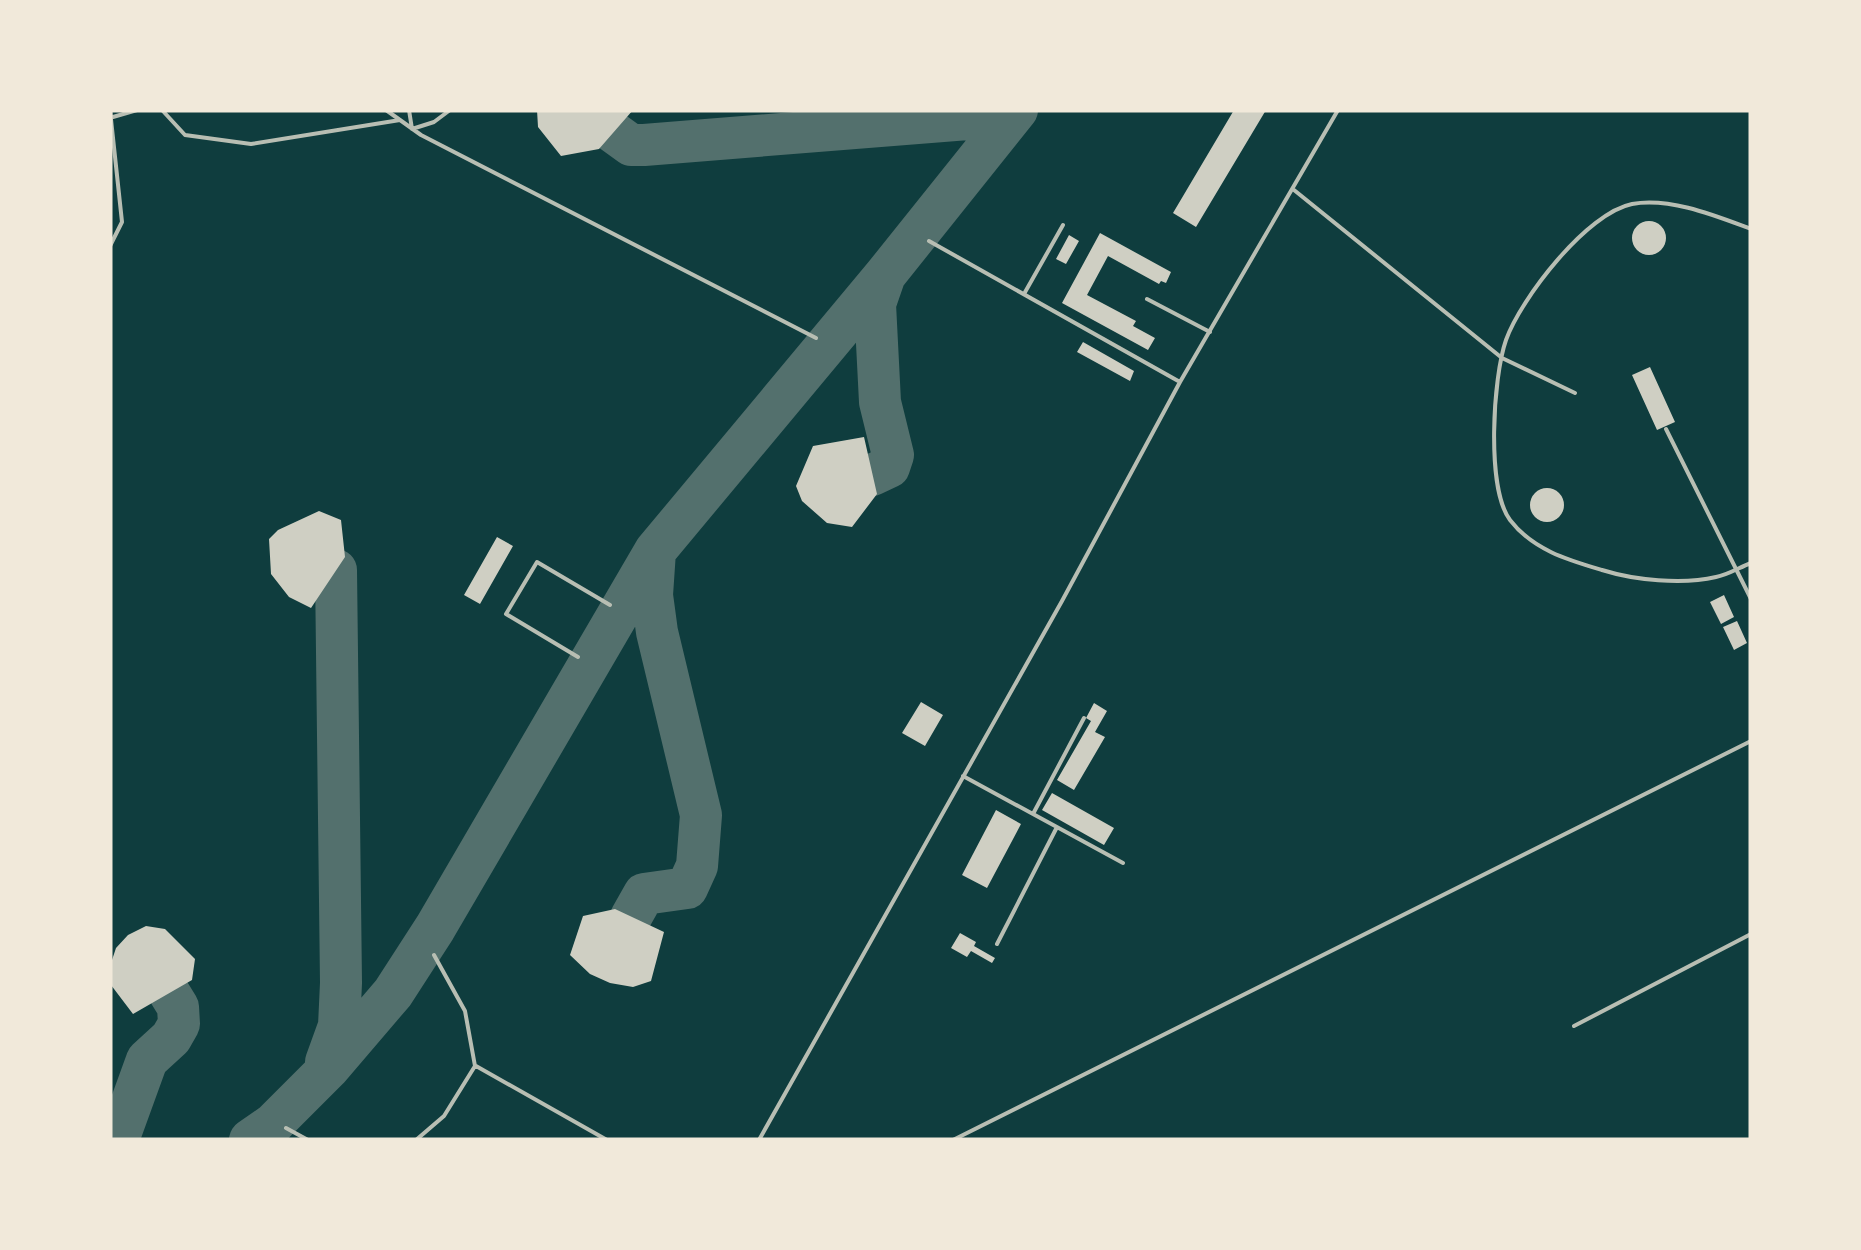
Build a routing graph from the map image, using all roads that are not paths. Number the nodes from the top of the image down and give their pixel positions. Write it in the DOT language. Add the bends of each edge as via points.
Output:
graph roads {
  1 [pos="110,110"];
  2 [pos="137,110"];
  3 [pos="162,110"];
  4 [pos="386,110"];
  5 [pos="409,110"];
  6 [pos="450,110"];
  7 [pos="1338,110"];
  8 [pos="111,117"];
  9 [pos="400,120"];
  10 [pos="111,128"];
  11 [pos="412,128"];
  12 [pos="1294,190"];
  13 [pos="1063,225"];
  14 [pos="1751,229"];
  15 [pos="929,241"];
  16 [pos="110,246"];
  17 [pos="1024,294"];
  18 [pos="1147,298"];
  19 [pos="1210,332"];
  20 [pos="816,338"];
  21 [pos="1502,358"];
  22 [pos="1180,382"];
  23 [pos="1575,393"];
  24 [pos="1666,429"];
  25 [pos="1751,562"];
  26 [pos="1736,569"];
  27 [pos="1751,599"];
  28 [pos="610,605"];
  29 [pos="578,657"];
  30 [pos="1084,718"];
  31 [pos="1751,741"];
  32 [pos="964,776"];
  33 [pos="1032,814"];
  34 [pos="1057,827"];
  35 [pos="1123,863"];
  36 [pos="1751,934"];
  37 [pos="998,944"];
  38 [pos="434,955"];
  39 [pos="1574,1026"];
  40 [pos="475,1066"];
  41 [pos="286,1128"];
  42 [pos="308,1140"];
  43 [pos="416,1140"];
  44 [pos="607,1140"];
  45 [pos="759,1140"];
  46 [pos="953,1140"];
  1 -- 8 [label="lane"];
  2 -- 8 [label="lane"];
  3 -- 9 [label="lane" via="185,135 251,144"];
  4 -- 9 [label="lane"];
  5 -- 11 [label="lane"];
  6 -- 11 [label="lane"];
  7 -- 12 [label="lane"];
  8 -- 10 [label="lane"];
  9 -- 11 [label="lane"];
  10 -- 16 [label="lane" via="122,222"];
  11 -- 20 [label="lane"];
  12 -- 19 [label="lane"];
  12 -- 21 [label="lane"];
  13 -- 17 [label="lane"];
  14 -- 21 [label="lane" via="1658,204 1632,204 1605,215 1518,311"];
  15 -- 17 [label="lane"];
  17 -- 22 [label="lane"];
  18 -- 19 [label="lane"];
  19 -- 22 [label="lane"];
  21 -- 23 [label="lane"];
  21 -- 26 [label="lane" via="1498,492 1508,518 1530,541 1616,574 1678,580"];
  22 -- 32 [label="lane"];
  24 -- 26 [label="lane"];
  25 -- 26 [label="lane"];
  26 -- 27 [label="lane"];
  28 -- 29 [label="lane" via="537,562 506,614"];
  30 -- 33 [label="lane"];
  31 -- 46 [label="lane"];
  32 -- 33 [label="lane"];
  32 -- 45 [label="lane"];
  33 -- 34 [label="lane"];
  34 -- 35 [label="lane"];
  34 -- 37 [label="lane"];
  36 -- 39 [label="lane"];
  38 -- 40 [label="lane" via="465,1010"];
  40 -- 43 [label="lane" via="444,1116"];
  40 -- 44 [label="lane"];
  41 -- 42 [label="lane"];
}
